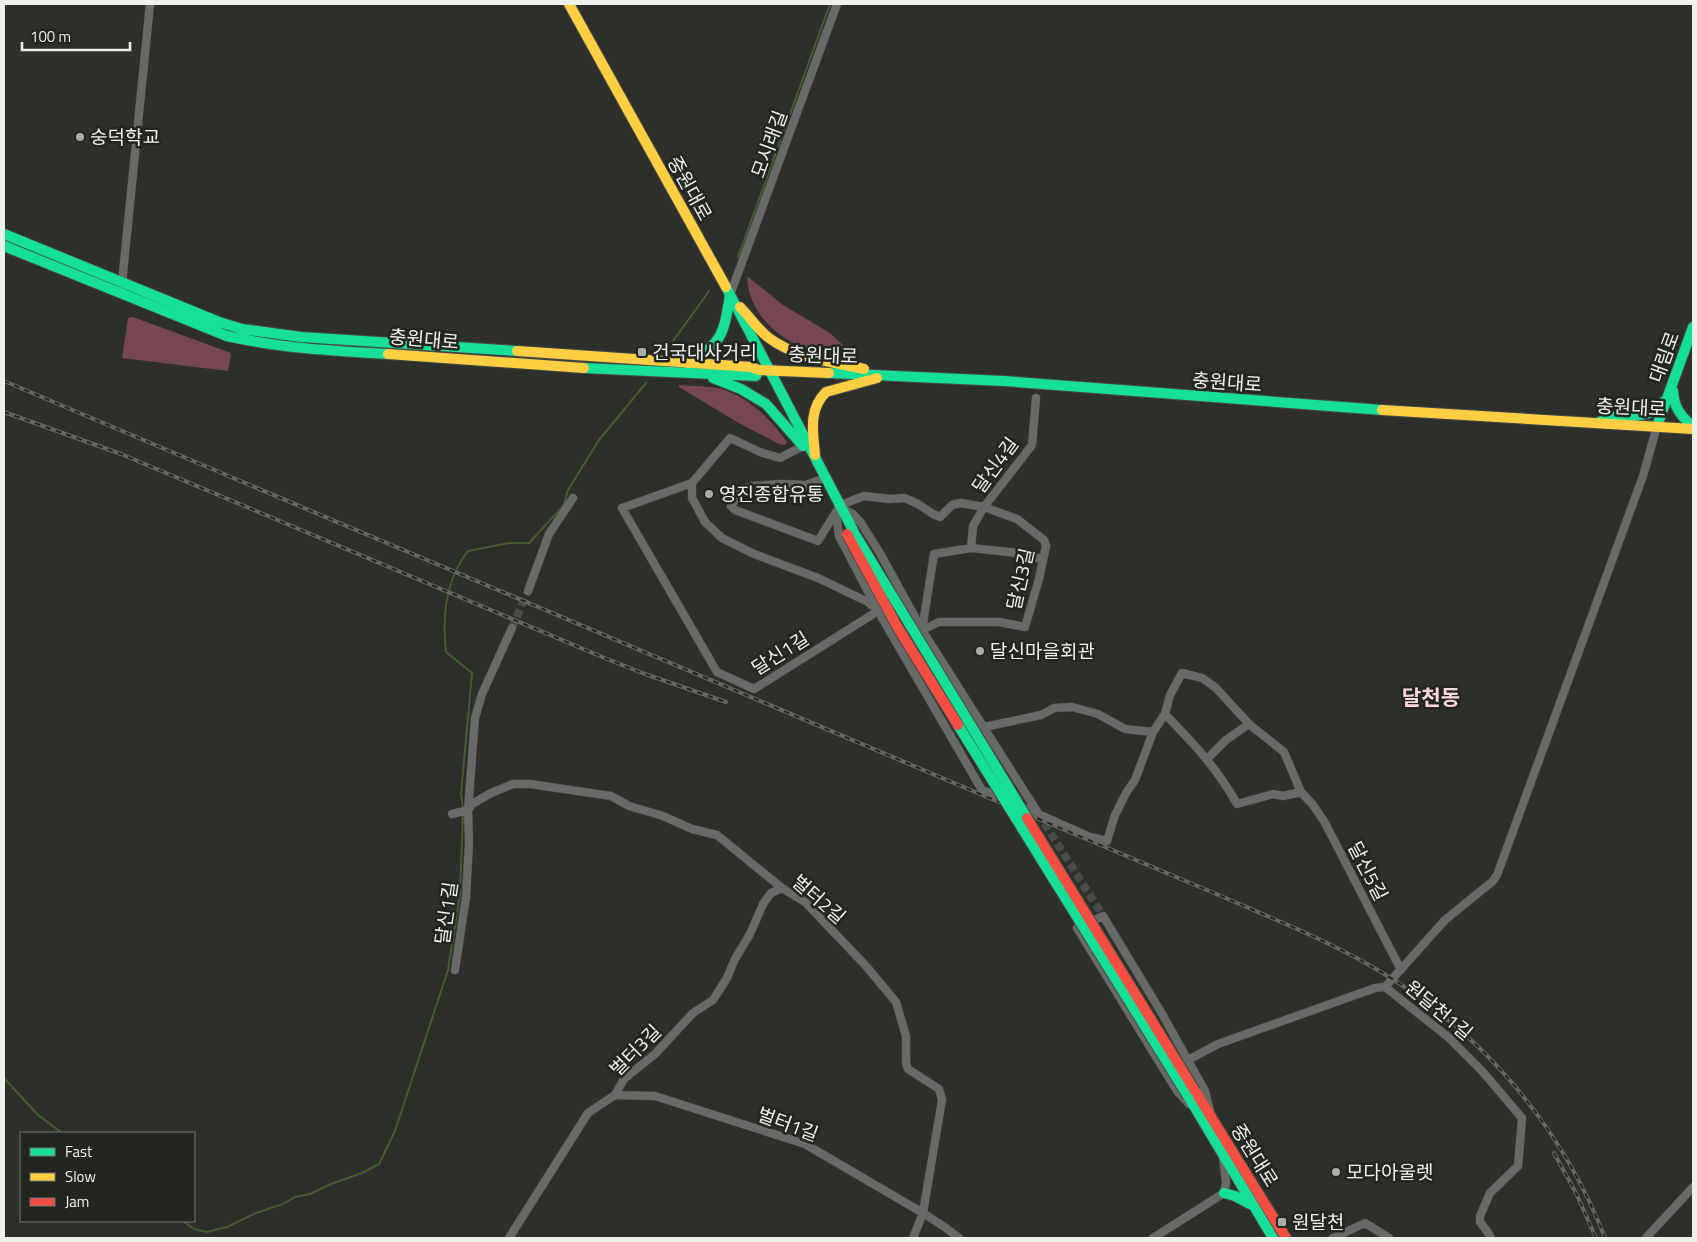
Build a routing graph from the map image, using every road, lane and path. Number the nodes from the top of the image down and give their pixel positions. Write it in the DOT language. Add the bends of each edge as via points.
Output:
graph roads {
  1 [pos="150,4"];
  2 [pos="569,4"];
  3 [pos="838,4"];
  4 [pos="4,234"];
  5 [pos="4,246"];
  6 [pos="123,282"];
  7 [pos="121,293"];
  8 [pos="730,295"];
  9 [pos="1693,327"];
  10 [pos="687,363"];
  11 [pos="759,370"];
  12 [pos="770,371"];
  13 [pos="708,375"];
  14 [pos="889,375"];
  15 [pos="1672,386"];
  16 [pos="778,390"];
  17 [pos="1036,398"];
  18 [pos="1596,423"];
  19 [pos="1658,426"];
  20 [pos="1693,428"];
  21 [pos="804,446"];
  22 [pos="815,460"];
  23 [pos="820,480"];
  24 [pos="692,482"];
  25 [pos="573,498"];
  26 [pos="984,507"];
  27 [pos="837,509"];
  28 [pos="971,548"];
  29 [pos="1042,558"];
  30 [pos="528,591"];
  31 [pos="878,611"];
  32 [pos="512,628"];
  33 [pos="922,630"];
  34 [pos="1164,714"];
  35 [pos="1249,724"];
  36 [pos="984,727"];
  37 [pos="1153,732"];
  38 [pos="1208,759"];
  39 [pos="1301,792"];
  40 [pos="468,810"];
  41 [pos="452,814"];
  42 [pos="1038,814"];
  43 [pos="782,888"];
  44 [pos="454,970"];
  45 [pos="1401,970"];
  46 [pos="1385,987"];
  47 [pos="1188,1060"];
  48 [pos="1191,1093"];
  49 [pos="616,1095"];
  50 [pos="1199,1115"];
  51 [pos="1212,1120"];
  52 [pos="1222,1154"];
  53 [pos="1693,1187"];
  54 [pos="1224,1193"];
  55 [pos="1254,1207"];
  56 [pos="923,1213"];
  57 [pos="510,1238"];
  58 [pos="913,1238"];
  59 [pos="959,1238"];
  60 [pos="1153,1238"];
  61 [pos="1273,1238"];
  62 [pos="1286,1238"];
  63 [pos="1333,1238"];
  64 [pos="1389,1238"];
  65 [pos="1491,1238"];
  66 [pos="1646,1238"];
  1 -- 6 [label="street"];
  2 -- 8 [label="street, 중원대로"];
  3 -- 8 [label="street, 모시래길"];
  4 -- 6 [label="street, 충원대로"];
  5 -- 7 [label="street, 충원대로"];
  6 -- 7 [label="street"];
  6 -- 10 [label="street, 충원대로" via="231,326 254,331 336,340"];
  7 -- 13 [label="street, 충원대로" via="187,321 252,342 531,365"];
  8 -- 10 [label="street" via="720,338 713,348"];
  8 -- 12 [label="street, 중원대로"];
  8 -- 14 [label="street" via="769,338 778,343 803,355"];
  9 -- 15 [label="street, 대림로"];
  10 -- 11 [label="street, 충원대로" via="754,367"];
  11 -- 12 [label="street, 충원대로"];
  11 -- 13 [label="street, 충원대로" via="756,376"];
  12 -- 14 [label="street, 충원대로"];
  12 -- 16 [label="street, 중원대로"];
  13 -- 21 [label="street" via="766,404"];
  14 -- 18 [label="street, 충원대로" via="1363,410"];
  14 -- 22 [label="street" via="826,392 819,397 812,417"];
  15 -- 18 [label="street" via="1654,412 1612,416"];
  15 -- 19 [label="street, 대림로"];
  15 -- 20 [label="street" via="1675,408"];
  16 -- 21 [label="street, 중원대로" via="777,396"];
  16 -- 22 [label="street, 중원대로"];
  17 -- 26 [label="street, 달신4길" via="1032,445"];
  18 -- 19 [label="street, 충원대로"];
  19 -- 20 [label="street, 충원대로"];
  19 -- 45 [label="street" via="1643,476 1497,875 1445,920"];
  21 -- 23 [label="street, 중원대로"];
  21 -- 24 [label="street, 달신1길" via="780,458 730,438"];
  22 -- 27 [label="street, 중원대로"];
  23 -- 27 [label="street, 중원대로"];
  23 -- 27 [label="street" via="806,485 752,486 740,491 731,506 818,540"];
  24 -- 31 [label="street" via="692,498 698,511 722,538 818,578 868,602"];
  24 -- 31 [label="street, 달신1길" via="622,508 717,672 754,689"];
  25 -- 30 [label="street" via="549,534"];
  26 -- 27 [label="street, 달신3길" via="961,503 952,505 940,517 905,498 864,496"];
  26 -- 28 [label="street, 달신4길" via="973,526"];
  26 -- 29 [label="street, 달신3길" via="1017,519 1044,540 1046,546"];
  27 -- 31 [label="street" via="839,536"];
  27 -- 33 [label="street" via="853,514 861,523"];
  27 -- 48 [label="street, 중원대로, bridge"];
  28 -- 29 [label="street" via="1018,553 1024,558"];
  28 -- 33 [label="street" via="934,554"];
  29 -- 33 [label="street, 달신3길" via="1025,627 999,622 939,622"];
  31 -- 42 [label="street" via="982,790"];
  32 -- 40 [label="street, 달신1길" via="482,694 475,718"];
  33 -- 36 [label="street"];
  34 -- 35 [label="street, 달신5길" via="1182,673 1202,678 1216,687"];
  34 -- 37 [label="street, 달신5길"];
  34 -- 38 [label="street"];
  35 -- 38 [label="street" via="1226,740"];
  35 -- 39 [label="street, 달신5길" via="1284,752"];
  36 -- 37 [label="street" via="1041,715 1054,708 1072,707 1098,714 1125,729"];
  36 -- 42 [label="street"];
  37 -- 42 [label="street, 달신5길" via="1135,780 1115,815 1107,841"];
  38 -- 39 [label="street" via="1237,804 1273,794 1283,796"];
  39 -- 45 [label="street, 달신5길" via="1324,821"];
  40 -- 41 [label="street"];
  40 -- 43 [label="street, 벌터2길" via="490,793 513,784 611,796 629,806 716,835"];
  40 -- 44 [label="street, 달신1길" via="466,897"];
  43 -- 49 [label="street, 벌터3길" via="771,893 763,904 713,1000 693,1013 655,1054 624,1079"];
  43 -- 56 [label="street, 벌터2길" via="820,916 896,1002 906,1036 908,1069 939,1089 942,1100"];
  45 -- 46 [label="street"];
  46 -- 47 [label="street, 원달천1길" via="1218,1044"];
  46 -- 65 [label="street, 원달천1길" via="1448,1037 1522,1118 1518,1166 1490,1193 1480,1216 1480,1222"];
  47 -- 50 [label="street" via="1103,916 1077,928 1177,1091"];
  47 -- 51 [label="street" via="1205,1090"];
  48 -- 50 [label="street, 중원대로"];
  48 -- 51 [label="street, 중원대로"];
  49 -- 56 [label="street, 벌터1길" via="655,1096 805,1144"];
  49 -- 57 [label="street, 벌터3길" via="588,1113"];
  50 -- 52 [label="street, 중원대로"];
  51 -- 62 [label="street, 중원대로"];
  52 -- 54 [label="street" via="1226,1183"];
  52 -- 55 [label="street, 중원대로"];
  53 -- 66 [label="street"];
  54 -- 55 [label="street"];
  54 -- 60 [label="street"];
  55 -- 61 [label="street, 중원대로"];
  56 -- 58 [label="street, 벌터2길"];
  56 -- 59 [label="street, 벌터1길"];
  63 -- 64 [label="street" via="1365,1223"];
}
